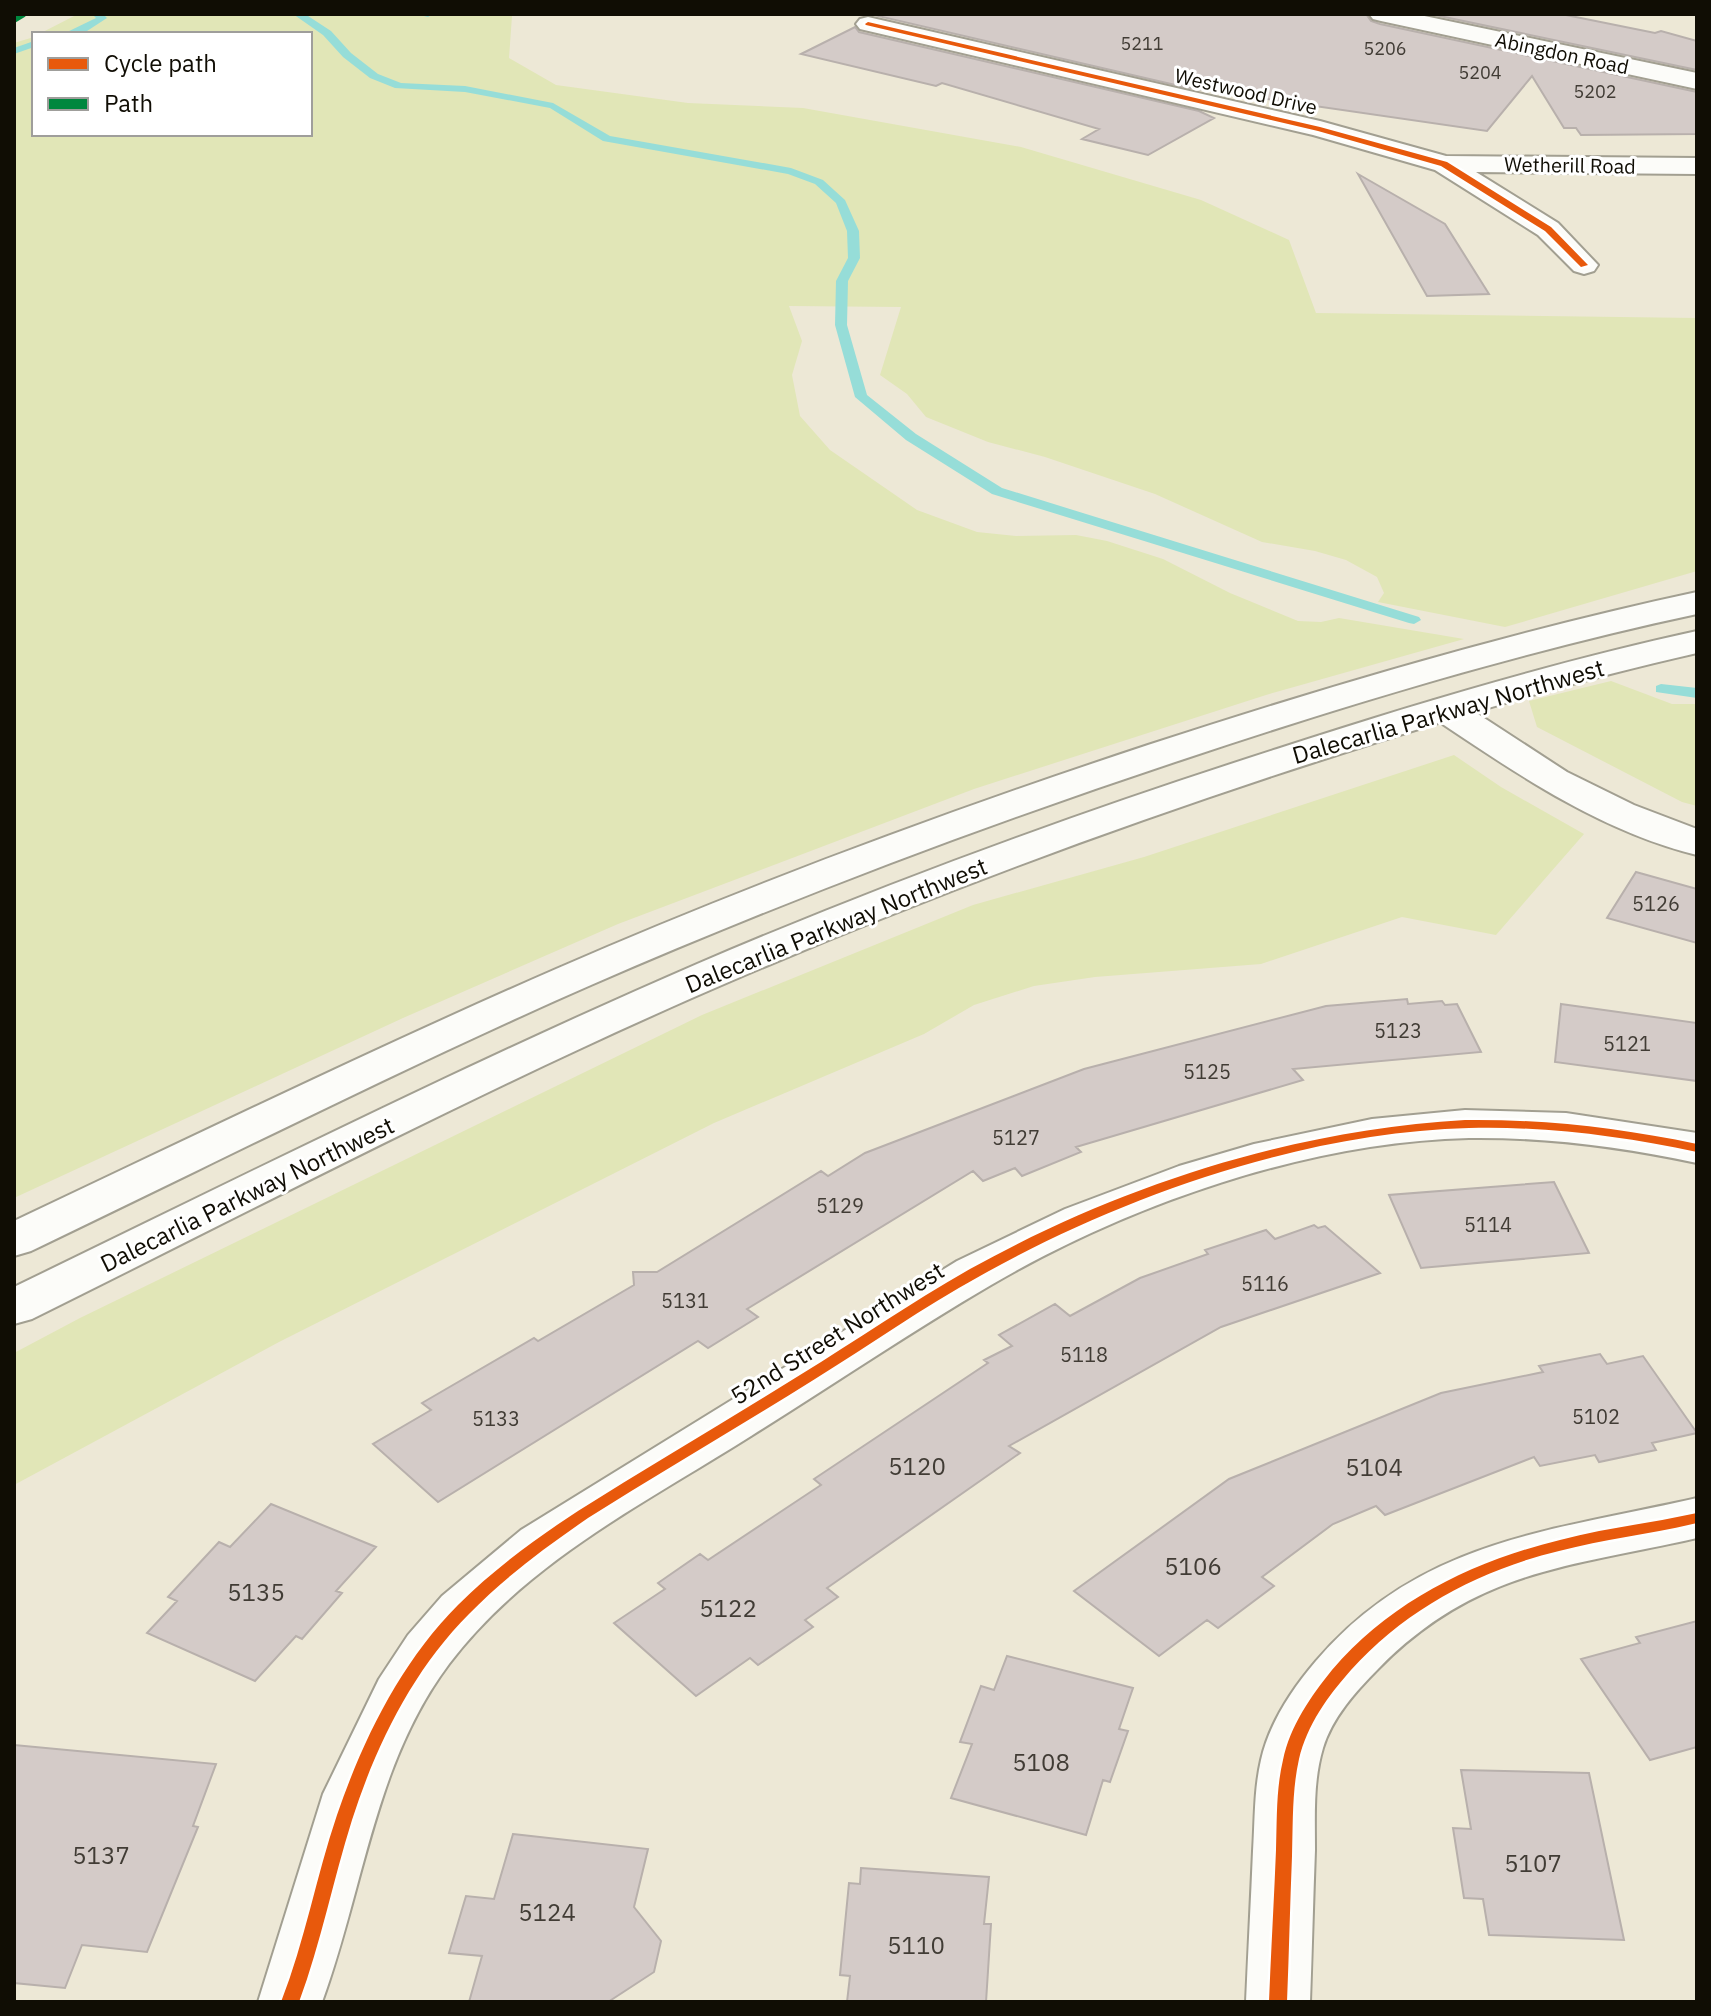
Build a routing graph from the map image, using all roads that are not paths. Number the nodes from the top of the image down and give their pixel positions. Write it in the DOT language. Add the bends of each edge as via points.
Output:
graph roads {
  1 [pos="1381,14"];
  2 [pos="868,24"];
  3 [pos="1697,81"];
  4 [pos="1444,164"];
  5 [pos="1697,166"];
  6 [pos="1584,265"];
  7 [pos="1697,603"];
  8 [pos="1697,642"];
  9 [pos="1445,709"];
  10 [pos="1697,843"];
  11 [pos="1697,1148"];
  12 [pos="14,1240"];
  13 [pos="14,1307"];
  14 [pos="1697,1518"];
  15 [pos="290,2002"];
  16 [pos="1278,2002"];
  1 -- 3 [label="street, Abingdon Road"];
  2 -- 4 [label="street, Westwood Drive" via="1304,125"];
  4 -- 5 [label="street, Wetherill Road"];
  4 -- 6 [label="street, Westwood Drive" via="1548,229"];
  7 -- 12 [label="street, Dalecarlia Parkway Northwest" via="1483,655 1293,711 1099,774 818,876 517,1003"];
  8 -- 9 [label="street, Dalecarlia Parkway Northwest"];
  9 -- 10 [label="street" via="1553,780"];
  9 -- 13 [label="street, Dalecarlia Parkway Northwest" via="1141,807 812,932 511,1065"];
  11 -- 15 [label="street, 52nd Street Northwest" via="1553,1127 1454,1125 1375,1133 1282,1153 1164,1188 1073,1224 974,1273 543,1539 475,1595 432,1643 367,1757"];
  14 -- 16 [label="street" via="1561,1544 1474,1573 1398,1617 1337,1676 1295,1746 1286,1785"];
}
